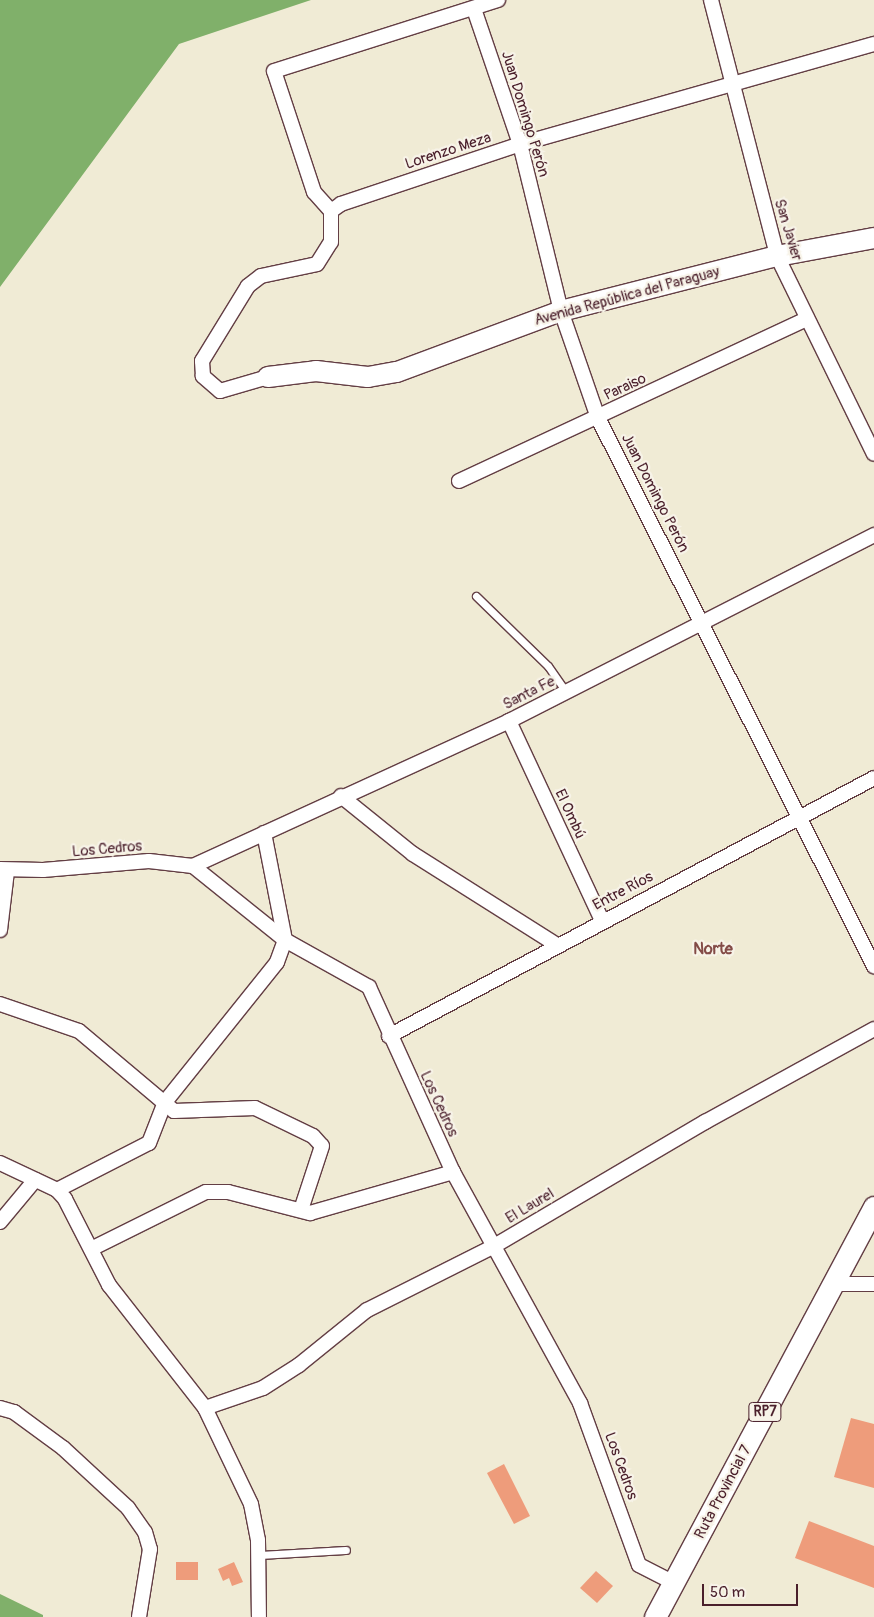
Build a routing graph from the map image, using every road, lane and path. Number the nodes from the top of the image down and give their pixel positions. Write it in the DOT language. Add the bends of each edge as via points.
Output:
graph roads {
  1 [pos="498,0"];
  2 [pos="711,0"];
  3 [pos="474,9"];
  4 [pos="874,44"];
  5 [pos="731,87"];
  6 [pos="520,144"];
  7 [pos="331,211"];
  8 [pos="874,238"];
  9 [pos="777,256"];
  10 [pos="561,311"];
  11 [pos="805,320"];
  12 [pos="268,377"];
  13 [pos="598,418"];
  14 [pos="874,454"];
  15 [pos="459,481"];
  16 [pos="874,536"];
  17 [pos="476,596"];
  18 [pos="703,623"];
  19 [pos="566,692"];
  20 [pos="509,721"];
  21 [pos="874,778"];
  22 [pos="341,796"];
  23 [pos="796,817"];
  24 [pos="264,833"];
  25 [pos="193,866"];
  26 [pos="4,870"];
  27 [pos="602,920"];
  28 [pos="0,930"];
  29 [pos="285,940"];
  30 [pos="557,945"];
  31 [pos="874,966"];
  32 [pos="0,1004"];
  33 [pos="874,1029"];
  34 [pos="389,1036"];
  35 [pos="165,1102"];
  36 [pos="0,1164"];
  37 [pos="452,1172"];
  38 [pos="35,1180"];
  39 [pos="57,1190"];
  40 [pos="874,1207"];
  41 [pos="301,1210"];
  42 [pos="0,1222"];
  43 [pos="496,1245"];
  44 [pos="91,1249"];
  45 [pos="834,1284"];
  46 [pos="874,1284"];
  47 [pos="0,1408"];
  48 [pos="205,1408"];
  49 [pos="346,1550"];
  50 [pos="259,1556"];
  51 [pos="674,1583"];
  52 [pos="139,1617"];
  53 [pos="260,1617"];
  54 [pos="655,1617"];
  1 -- 3 [label="street"];
  2 -- 5 [label="street, San Javier"];
  3 -- 6 [label="street, Juan Domingo Perón"];
  3 -- 7 [label="street" via="274,71 314,192"];
  4 -- 5 [label="street, Lorenzo Meza"];
  5 -- 6 [label="street, Lorenzo Meza"];
  5 -- 9 [label="street, San Javier"];
  6 -- 7 [label="street, Lorenzo Meza"];
  6 -- 10 [label="street, Juan Domingo Perón"];
  7 -- 12 [label="street" via="328,224 331,242 317,264 261,276 248,286 202,361 203,376 220,392"];
  8 -- 9 [label="main road, Avenida República del Paraguay"];
  9 -- 10 [label="main road, Avenida República del Paraguay"];
  9 -- 11 [label="street, San Javier"];
  10 -- 12 [label="main road, Avenida República del Paraguay" via="397,372 368,377 316,370"];
  10 -- 13 [label="street, Juan Domingo Perón"];
  11 -- 13 [label="street, Paraiso"];
  11 -- 14 [label="street, San Javier"];
  13 -- 15 [label="street, Paraiso"];
  13 -- 18 [label="street, Juan Domingo Perón"];
  16 -- 18 [label="street, Santa Fe"];
  17 -- 19 [label="lane" via="548,666"];
  18 -- 19 [label="street, Santa Fe"];
  18 -- 23 [label="street, Juan Domingo Perón"];
  19 -- 20 [label="street, Santa Fe"];
  20 -- 22 [label="street, Santa Fe"];
  20 -- 27 [label="street, El Ombú"];
  21 -- 23 [label="street, Entre Ríos"];
  22 -- 24 [label="street, Santa Fe"];
  22 -- 30 [label="street" via="413,854"];
  23 -- 27 [label="street, Entre Ríos"];
  23 -- 31 [label="street, Juan Domingo Perón"];
  24 -- 25 [label="street, Santa Fe"];
  24 -- 29 [label="street"];
  25 -- 26 [label="street, Los Cedros" via="149,861"];
  25 -- 29 [label="street, Los Cedros"];
  26 -- 28 [label="street"];
  27 -- 30 [label="street, Entre Ríos"];
  29 -- 34 [label="street, Los Cedros" via="369,987"];
  29 -- 35 [label="street" via="277,962"];
  30 -- 34 [label="street, Entre Ríos"];
  32 -- 35 [label="street" via="80,1031"];
  33 -- 43 [label="street, El Laurel" via="705,1122"];
  34 -- 37 [label="street, Los Cedros"];
  35 -- 39 [label="street" via="149,1143"];
  35 -- 41 [label="street" via="184,1114 255,1108 313,1136 322,1146"];
  36 -- 38 [label="street"];
  37 -- 41 [label="street" via="334,1208"];
  37 -- 43 [label="street, Los Cedros"];
  38 -- 39 [label="street"];
  38 -- 42 [label="street"];
  39 -- 44 [label="street"];
  40 -- 45 [label="main road, Ruta Provincial 7 / RP7"];
  41 -- 44 [label="street" via="228,1192 206,1192"];
  43 -- 48 [label="street, El Laurel" via="367,1310 300,1365 263,1388"];
  43 -- 51 [label="street, Los Cedros" via="580,1403 639,1565"];
  44 -- 48 [label="street" via="130,1315"];
  45 -- 46 [label="street"];
  45 -- 51 [label="main road, Ruta Provincial 7 / RP7"];
  47 -- 52 [label="street" via="14,1412 63,1448 128,1508 146,1532 150,1549"];
  48 -- 50 [label="street" via="251,1504"];
  49 -- 50 [label="lane"];
  50 -- 53 [label="street"];
  51 -- 54 [label="main road, Ruta Provincial 7 / RP7"];
}
